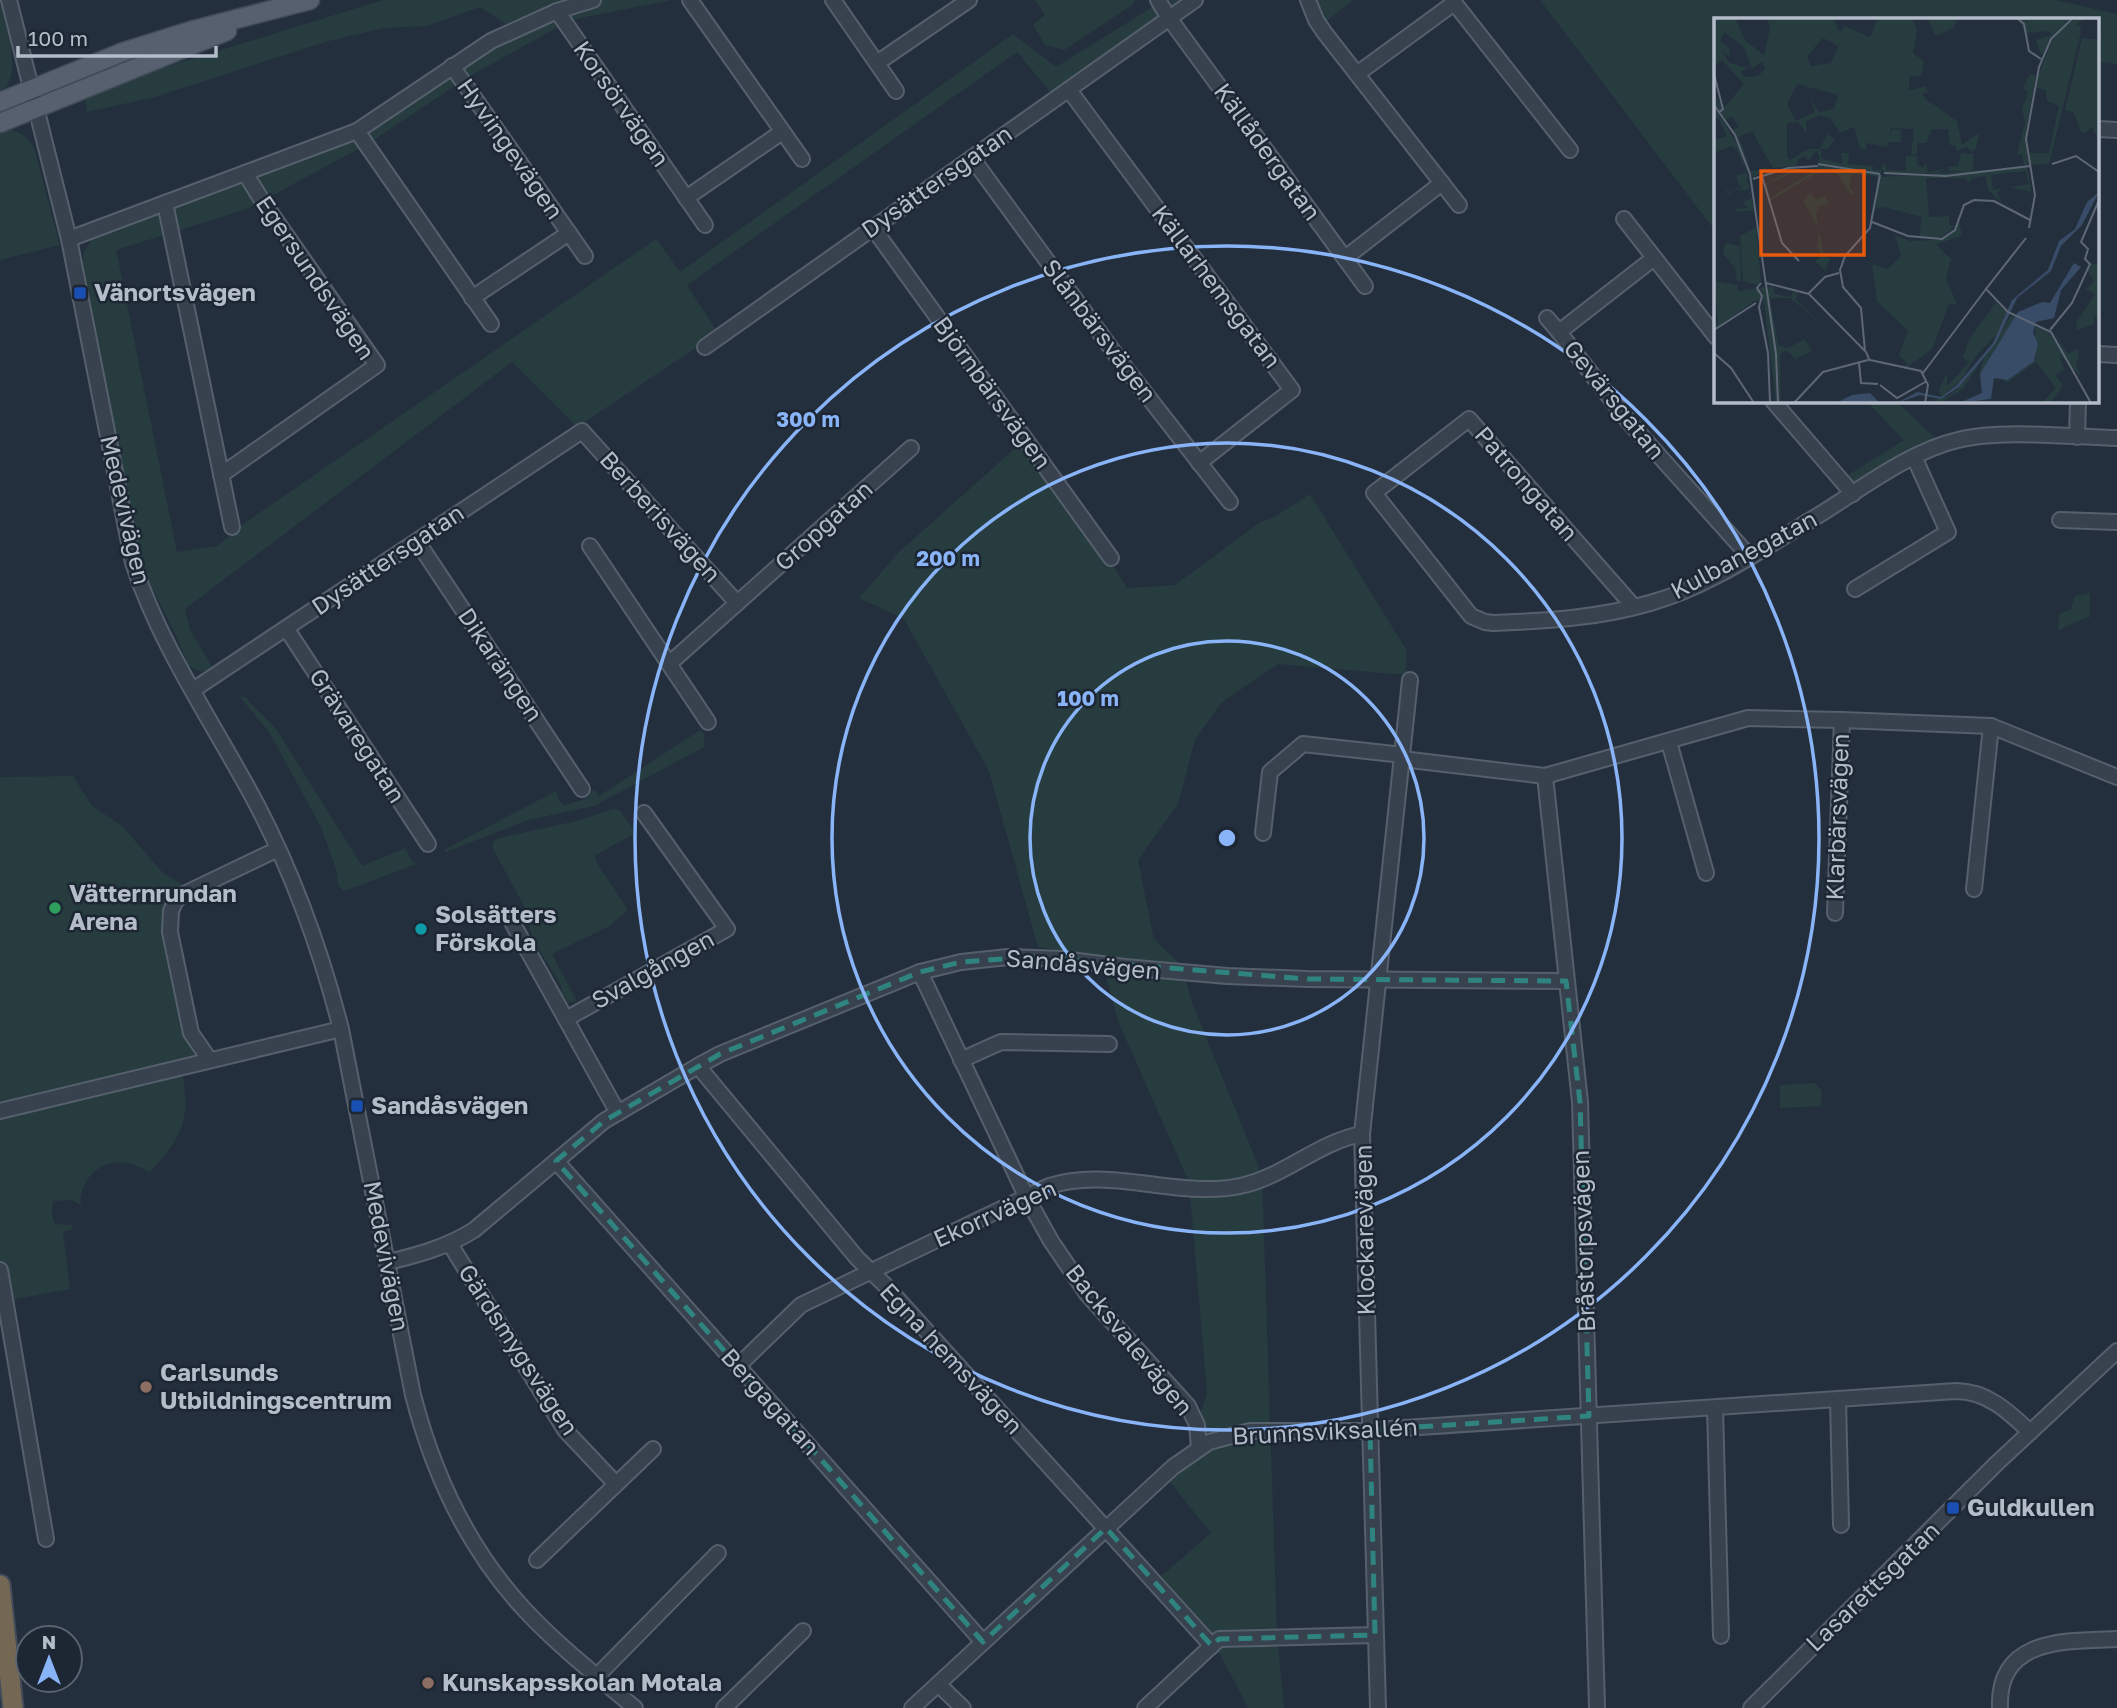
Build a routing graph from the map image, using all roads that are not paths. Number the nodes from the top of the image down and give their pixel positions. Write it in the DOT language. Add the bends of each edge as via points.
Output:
graph roads {
  1 [pos="9,0"];
  2 [pos="310,0"];
  3 [pos="593,0"];
  4 [pos="690,0"];
  5 [pos="833,0"];
  6 [pos="969,0"];
  7 [pos="1158,0"];
  8 [pos="1195,0"];
  9 [pos="1308,0"];
  10 [pos="1453,2"];
  11 [pos="286,7"];
  12 [pos="557,10"];
  13 [pos="1169,18"];
  14 [pos="877,63"];
  15 [pos="452,66"];
  16 [pos="1357,74"];
  17 [pos="30,88"];
  18 [pos="1069,89"];
  19 [pos="896,91"];
  20 [pos="0,102"];
  21 [pos="35,108"];
  22 [pos="0,123"];
  23 [pos="357,131"];
  24 [pos="782,132"];
  25 [pos="1570,150"];
  26 [pos="972,158"];
  27 [pos="802,159"];
  28 [pos="246,173"];
  29 [pos="1442,183"];
  30 [pos="686,198"];
  31 [pos="165,204"];
  32 [pos="1459,205"];
  33 [pos="1623,219"];
  34 [pos="705,225"];
  35 [pos="873,228"];
  36 [pos="569,233"];
  37 [pos="69,239"];
  38 [pos="585,256"];
  39 [pos="1345,258"];
  40 [pos="1654,258"];
  41 [pos="1366,286"];
  42 [pos="472,298"];
  43 [pos="1548,318"];
  44 [pos="491,324"];
  45 [pos="1559,332"];
  46 [pos="1714,334"];
  47 [pos="705,347"];
  48 [pos="1774,402"];
  49 [pos="2078,402"];
  50 [pos="582,431"];
  51 [pos="2077,437"];
  52 [pos="2117,438"];
  53 [pos="911,449"];
  54 [pos="1914,457"];
  55 [pos="1199,463"];
  56 [pos="221,475"];
  57 [pos="1374,493"];
  58 [pos="1853,494"];
  59 [pos="1230,502"];
  60 [pos="2060,520"];
  61 [pos="2117,522"];
  62 [pos="232,527"];
  63 [pos="417,541"];
  64 [pos="590,546"];
  65 [pos="1750,557"];
  66 [pos="1111,558"];
  67 [pos="1855,590"];
  68 [pos="737,603"];
  69 [pos="1634,607"];
  70 [pos="286,628"];
  71 [pos="669,664"];
  72 [pos="1410,680"];
  73 [pos="193,690"];
  74 [pos="1842,720"];
  75 [pos="708,722"];
  76 [pos="1991,726"];
  77 [pos="1668,742"];
  78 [pos="1402,757"];
  79 [pos="1545,776"];
  80 [pos="2117,777"];
  81 [pos="582,789"];
  82 [pos="644,813"];
  83 [pos="1263,833"];
  84 [pos="428,844"];
  85 [pos="278,849"];
  86 [pos="1706,873"];
  87 [pos="1975,889"];
  88 [pos="1835,913"];
  89 [pos="513,924"];
  90 [pos="920,972"];
  91 [pos="1379,980"];
  92 [pos="1566,981"];
  93 [pos="566,1019"];
  94 [pos="341,1029"];
  95 [pos="1109,1044"];
  96 [pos="209,1059"];
  97 [pos="961,1060"];
  98 [pos="698,1066"];
  99 [pos="0,1111"];
  100 [pos="618,1113"];
  101 [pos="1362,1134"];
  102 [pos="556,1161"];
  103 [pos="1027,1198"];
  104 [pos="450,1244"];
  105 [pos="388,1262"];
  106 [pos="0,1270"];
  107 [pos="869,1272"];
  108 [pos="2117,1351"];
  109 [pos="738,1366"];
  110 [pos="1838,1400"];
  111 [pos="1715,1408"];
  112 [pos="1589,1416"];
  113 [pos="1370,1430"];
  114 [pos="2030,1432"];
  115 [pos="1199,1447"];
  116 [pos="653,1449"];
  117 [pos="616,1484"];
  118 [pos="1841,1525"];
  119 [pos="1107,1527"];
  120 [pos="46,1539"];
  121 [pos="718,1553"];
  122 [pos="537,1560"];
  123 [pos="0,1585"];
  124 [pos="803,1631"];
  125 [pos="1375,1634"];
  126 [pos="1721,1636"];
  127 [pos="2117,1639"];
  128 [pos="983,1642"];
  129 [pos="1212,1646"];
  130 [pos="597,1676"];
  131 [pos="938,1684"];
  132 [pos="13,1708"];
  133 [pos="635,1708"];
  134 [pos="724,1708"];
  135 [pos="912,1708"];
  136 [pos="963,1708"];
  137 [pos="1145,1708"];
  138 [pos="1378,1708"];
  139 [pos="1597,1708"];
  140 [pos="1751,1708"];
  141 [pos="2000,1708"];
  1 -- 17 [label="street, Medevivägen"];
  2 -- 11 [label="main road"];
  3 -- 12 [label="street"];
  4 -- 24 [label="street"];
  5 -- 14 [label="street"];
  6 -- 14 [label="street"];
  7 -- 13 [label="street"];
  8 -- 13 [label="street, Dysättersgatan"];
  9 -- 16 [label="street" via="1316,20"];
  10 -- 16 [label="street"];
  10 -- 25 [label="street"];
  11 -- 17 [label="main road" via="123,52"];
  11 -- 21 [label="main road"];
  12 -- 15 [label="street" via="491,41"];
  12 -- 30 [label="street, Korsörvägen"];
  13 -- 18 [label="street, Dysättersgatan"];
  13 -- 39 [label="street, Källådergatan"];
  14 -- 19 [label="street"];
  15 -- 23 [label="street"];
  15 -- 36 [label="street, Hyvingevägen"];
  16 -- 29 [label="street"];
  17 -- 20 [label="main road"];
  17 -- 21 [label="street, Medevivägen"];
  18 -- 26 [label="street, Dysättersgatan"];
  18 -- 55 [label="street, Källarhemsgatan" via="1292,390"];
  21 -- 22 [label="main road"];
  21 -- 37 [label="street, Medevivägen"];
  23 -- 28 [label="street"];
  23 -- 42 [label="street"];
  24 -- 27 [label="street"];
  24 -- 30 [label="street"];
  26 -- 35 [label="street, Dysättersgatan"];
  26 -- 55 [label="street, Slånbärsvägen"];
  28 -- 31 [label="street"];
  28 -- 56 [label="street, Egersundsvägen" via="377,365"];
  29 -- 32 [label="street"];
  29 -- 39 [label="street"];
  30 -- 34 [label="street, Korsörvägen"];
  31 -- 37 [label="street"];
  31 -- 56 [label="street"];
  33 -- 40 [label="street"];
  35 -- 47 [label="street, Dysättersgatan"];
  35 -- 66 [label="street, Björnbärsvägen"];
  36 -- 38 [label="street, Hyvingevägen"];
  36 -- 42 [label="street, Hyvingevägen"];
  37 -- 73 [label="street, Medevivägen" via="133,563 150,609"];
  39 -- 41 [label="street, Källådergatan"];
  40 -- 45 [label="street, Gevärsgatan"];
  40 -- 46 [label="street"];
  42 -- 44 [label="street"];
  43 -- 45 [label="street"];
  45 -- 65 [label="street, Gevärsgatan" via="1628,421"];
  48 -- 58 [label="street"];
  49 -- 51 [label="street"];
  50 -- 63 [label="street, Dysättersgatan"];
  50 -- 68 [label="street, Berberisvägen"];
  51 -- 52 [label="street, Kulbanegatan"];
  51 -- 54 [label="street, Kulbanegatan" via="1971,437"];
  53 -- 68 [label="street, Gropgatan"];
  54 -- 58 [label="street, Kulbanegatan"];
  54 -- 67 [label="street" via="1948,532"];
  55 -- 59 [label="street, Slånbärsvägen"];
  56 -- 62 [label="street"];
  57 -- 69 [label="street, Kulbanegatan" via="1477,620 1555,620"];
  57 -- 69 [label="street, Patrongatan" via="1469,419"];
  58 -- 65 [label="street, Kulbanegatan"];
  60 -- 61 [label="street"];
  63 -- 70 [label="street, Dysättersgatan"];
  63 -- 81 [label="street, Dikarängen"];
  64 -- 71 [label="street"];
  65 -- 69 [label="street, Kulbanegatan" via="1679,593"];
  68 -- 71 [label="street, Gropgatan"];
  70 -- 73 [label="street, Dysättersgatan"];
  70 -- 84 [label="street, Grävaregatan"];
  71 -- 75 [label="street"];
  72 -- 78 [label="street, Klockarevägen"];
  73 -- 85 [label="street, Medevivägen"];
  74 -- 76 [label="street, Klarbärsvägen"];
  74 -- 77 [label="street, Klarbärsvägen" via="1748,718"];
  74 -- 88 [label="street, Klarbärsvägen"];
  76 -- 80 [label="street, Klarbärsvägen"];
  76 -- 87 [label="street"];
  77 -- 79 [label="street, Klarbärsvägen"];
  77 -- 86 [label="street"];
  78 -- 79 [label="street, Klarbärsvägen"];
  78 -- 83 [label="street" via="1303,744 1270,772"];
  78 -- 91 [label="street, Klockarevägen"];
  79 -- 92 [label="street, Bråstorpsvägen"];
  82 -- 93 [label="street, Svalgången" via="727,929"];
  85 -- 94 [label="street, Medevivägen" via="315,939"];
  85 -- 96 [label="street" via="182,895 171,911 170,932 191,1033"];
  89 -- 93 [label="street, Svalgången"];
  90 -- 91 [label="street, Sandåsvägen" via="1008,957 1182,973"];
  90 -- 97 [label="street, Backsvalevägen"];
  90 -- 98 [label="street, Sandåsvägen"];
  91 -- 92 [label="street, Sandåsvägen"];
  91 -- 101 [label="street, Klockarevägen"];
  92 -- 112 [label="street, Bråstorpsvägen" via="1580,1102"];
  93 -- 100 [label="street, Svalgången"];
  94 -- 96 [label="street"];
  94 -- 105 [label="street, Medevivägen"];
  95 -- 97 [label="street" via="1001,1042"];
  96 -- 99 [label="street"];
  97 -- 103 [label="street, Backsvalevägen"];
  98 -- 100 [label="street, Sandåsvägen"];
  98 -- 107 [label="street, Egna hemsvägen"];
  100 -- 102 [label="street, Sandåsvägen"];
  101 -- 103 [label="street, Ekorrvägen" via="1336,1141 1241,1186 1206,1189 1088,1179 1060,1183"];
  101 -- 113 [label="street, Klockarevägen"];
  102 -- 104 [label="street, Sandåsvägen" via="474,1230"];
  102 -- 109 [label="street, Bergagatan"];
  103 -- 107 [label="street, Ekorrvägen"];
  103 -- 115 [label="street, Backsvalevägen" via="1087,1294 1188,1406 1197,1425"];
  104 -- 105 [label="street, Sandåsvägen"];
  104 -- 117 [label="street, Gärdsmygsvägen" via="565,1430"];
  105 -- 130 [label="street, Medevivägen" via="421,1426 456,1511 482,1556 522,1607"];
  106 -- 120 [label="street"];
  107 -- 109 [label="street, Ekorrvägen" via="801,1306"];
  107 -- 119 [label="street, Egna hemsvägen"];
  108 -- 114 [label="street, Lasarettsgatan"];
  109 -- 128 [label="street, Bergagatan"];
  110 -- 111 [label="street, Brunnsviksallén"];
  110 -- 114 [label="street, Brunnsviksallén" via="1965,1391 1999,1405"];
  110 -- 118 [label="street"];
  111 -- 112 [label="street, Brunnsviksallén"];
  111 -- 126 [label="street"];
  112 -- 113 [label="street, Brunnsviksallén"];
  112 -- 139 [label="street, Bråstorpsvägen"];
  113 -- 115 [label="street, Brunnsviksallén" via="1250,1431"];
  113 -- 125 [label="street, Klockarevägen"];
  114 -- 140 [label="street, Lasarettsgatan"];
  115 -- 119 [label="street, Brunnsviksallén"];
  116 -- 117 [label="street"];
  117 -- 122 [label="street"];
  119 -- 128 [label="street, Brunnsviksallén"];
  119 -- 129 [label="street, Egna hemsvägen"];
  121 -- 130 [label="street"];
  123 -- 132 [label="highway"];
  124 -- 134 [label="street"];
  125 -- 129 [label="street" via="1219,1639"];
  125 -- 138 [label="street, Klockarevägen"];
  127 -- 141 [label="street" via="2045,1644 2023,1655 2007,1673"];
  128 -- 131 [label="street, Brunnsviksallén"];
  129 -- 137 [label="street"];
  130 -- 133 [label="street, Medevivägen"];
  131 -- 135 [label="street, Brunnsviksallén"];
  131 -- 136 [label="street"];
}
